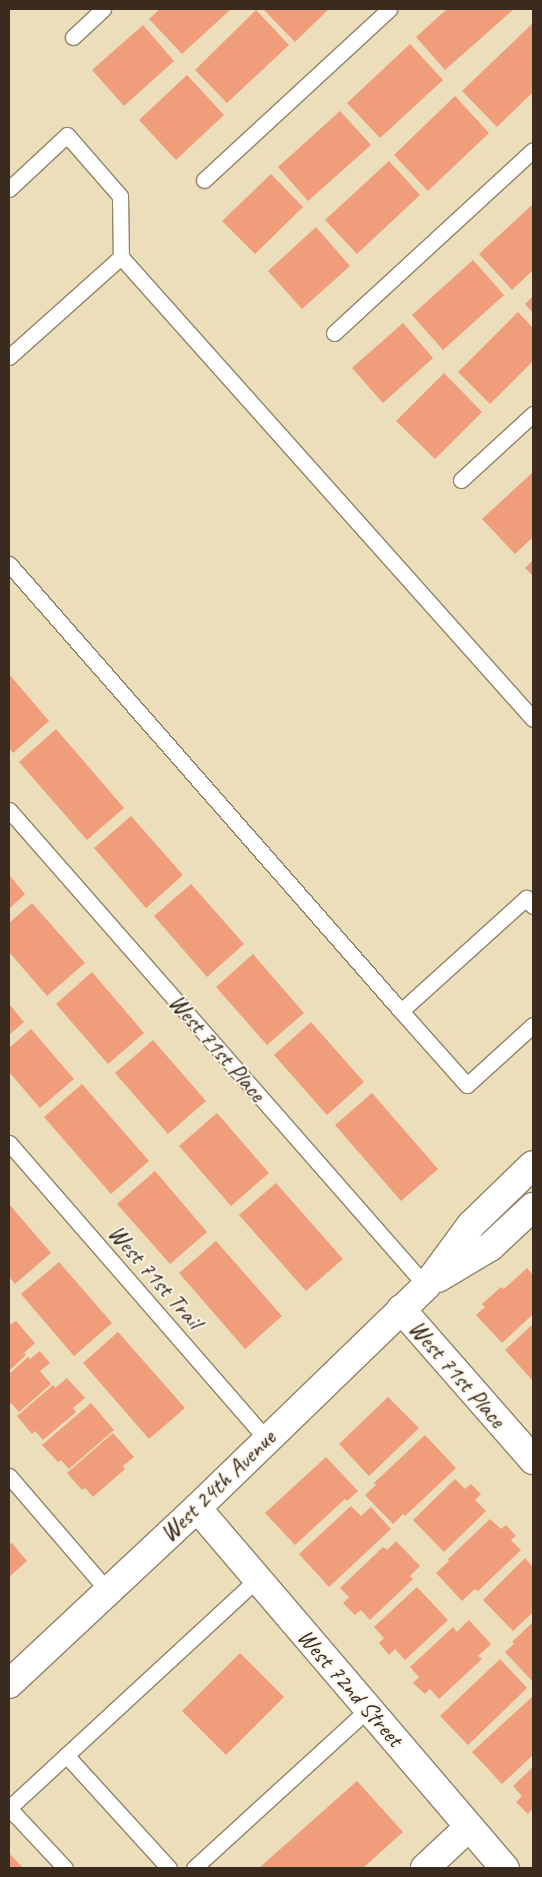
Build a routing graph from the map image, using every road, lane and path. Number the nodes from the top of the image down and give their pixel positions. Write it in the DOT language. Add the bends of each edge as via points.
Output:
graph roads {
  1 [pos="103,9"];
  2 [pos="389,9"];
  3 [pos="73,36"];
  4 [pos="533,150"];
  5 [pos="204,180"];
  6 [pos="9,189"];
  7 [pos="121,257"];
  8 [pos="334,333"];
  9 [pos="9,357"];
  10 [pos="533,414"];
  11 [pos="461,480"];
  12 [pos="9,564"];
  13 [pos="533,719"];
  14 [pos="9,810"];
  15 [pos="531,898"];
  16 [pos="401,1011"];
  17 [pos="533,1025"];
  18 [pos="9,1143"];
  19 [pos="533,1165"];
  20 [pos="533,1207"];
  21 [pos="426,1286"];
  22 [pos="401,1310"];
  23 [pos="267,1440"];
  24 [pos="533,1460"];
  25 [pos="9,1476"];
  26 [pos="197,1508"];
  27 [pos="257,1579"];
  28 [pos="108,1591"];
  29 [pos="9,1684"];
  30 [pos="368,1708"];
  31 [pos="66,1755"];
  32 [pos="469,1827"];
  33 [pos="64,1868"];
  34 [pos="169,1868"];
  35 [pos="194,1868"];
  36 [pos="426,1868"];
  37 [pos="504,1868"];
  1 -- 3 [label="lane"];
  2 -- 5 [label="lane"];
  4 -- 8 [label="lane"];
  6 -- 7 [label="lane" via="67,135 120,196"];
  7 -- 9 [label="lane"];
  7 -- 13 [label="lane"];
  10 -- 11 [label="lane"];
  12 -- 16 [label="lane"];
  14 -- 21 [label="lane, West 71st Place"];
  15 -- 16 [label="lane"];
  16 -- 17 [label="lane" via="467,1085"];
  18 -- 23 [label="lane, West 71st Trail"];
  19 -- 21 [label="street, West 24th Avenue" via="471,1225"];
  20 -- 21 [label="street, West 24th Avenue" via="490,1247"];
  21 -- 22 [label="street, West 24th Avenue"];
  22 -- 23 [label="street, West 24th Avenue"];
  22 -- 24 [label="street, West 71st Place"];
  23 -- 26 [label="street, West 24th Avenue"];
  25 -- 28 [label="lane"];
  26 -- 27 [label="street, West 72nd Street"];
  26 -- 28 [label="street, West 24th Avenue"];
  27 -- 30 [label="street, West 72nd Street"];
  27 -- 31 [label="lane"];
  28 -- 29 [label="street, West 24th Avenue"];
  30 -- 32 [label="street, West 72nd Street"];
  30 -- 35 [label="lane"];
  31 -- 33 [label="lane" via="9,1808"];
  31 -- 34 [label="lane"];
  32 -- 36 [label="street"];
  32 -- 37 [label="street, West 72nd Street"];
}
